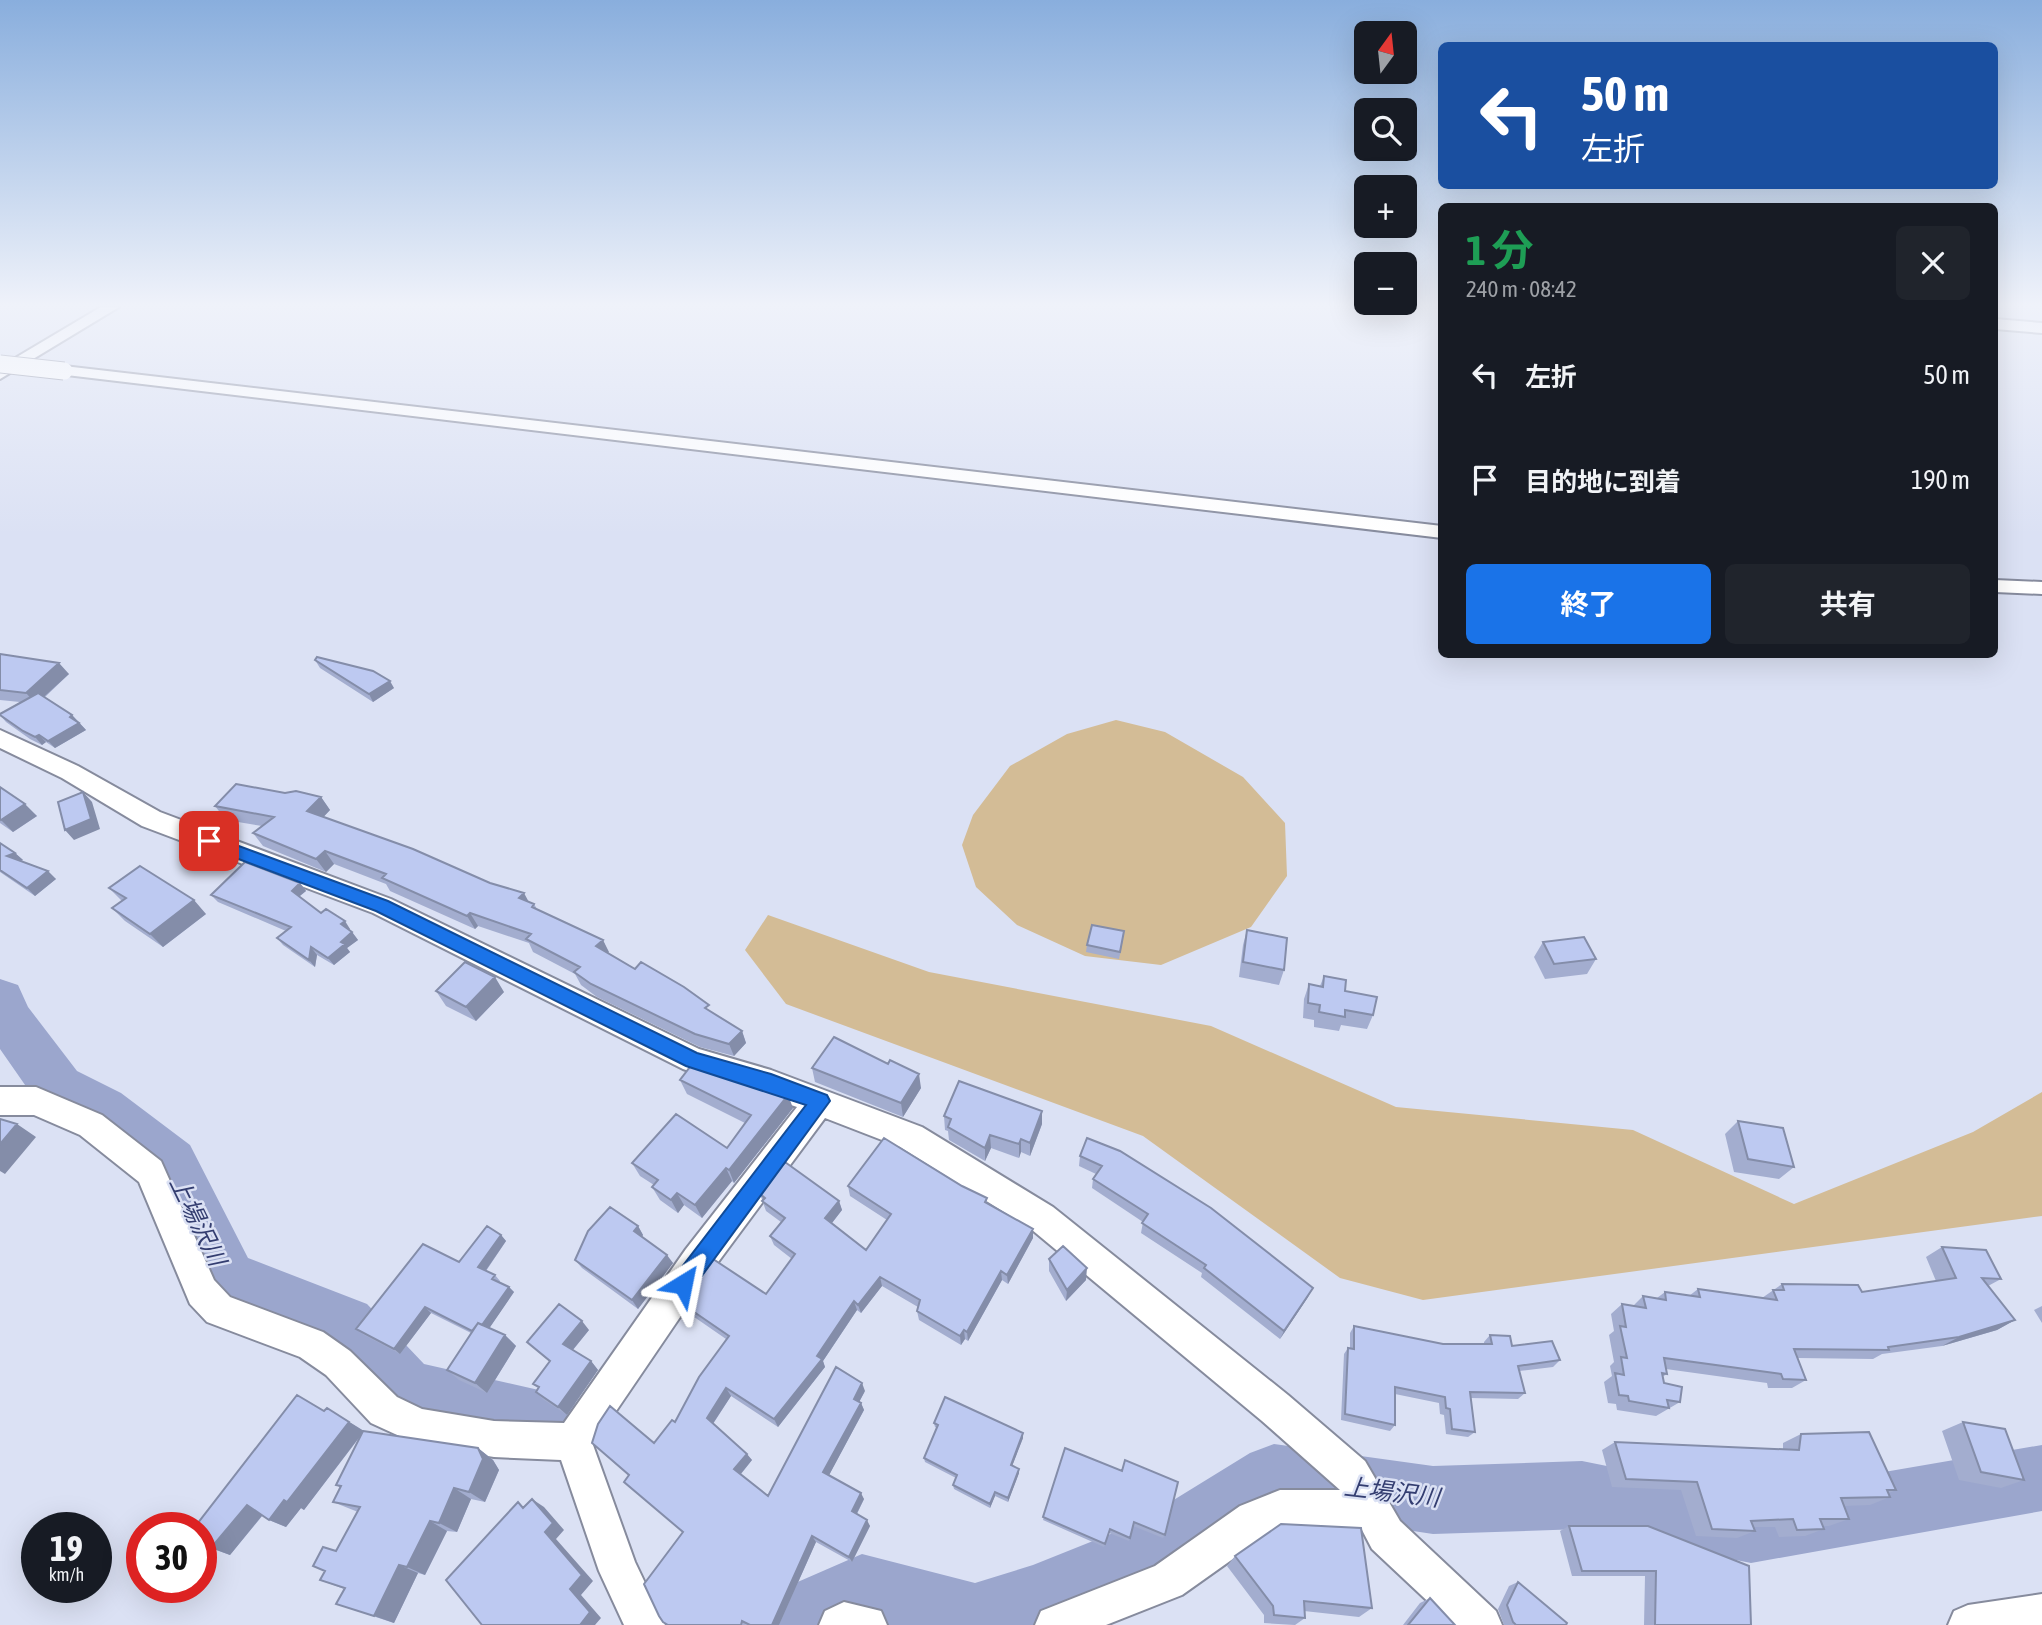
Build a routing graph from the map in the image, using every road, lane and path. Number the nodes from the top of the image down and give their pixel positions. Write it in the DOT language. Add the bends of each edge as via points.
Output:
graph roads {
  1 [pos="165,383"];
  2 [pos="1438,532"];
  3 [pos="1998,586"];
  4 [pos="2042,588"];
  5 [pos="0,738"];
  6 [pos="0,1101"];
  7 [pos="820,1101"];
  8 [pos="573,1442"];
  9 [pos="1371,1509"];
  10 [pos="2042,1614"];
  11 [pos="645,1625"];
  12 [pos="839,1625"];
  13 [pos="867,1625"];
  14 [pos="1055,1625"];
  15 [pos="1482,1625"];
  16 [pos="1968,1625"];
  1 -- 2 [label="street, bridge"];
  3 -- 4 [label="street"];
  5 -- 7 [label="street" via="150,819 382,906 693,1060"];
  6 -- 8 [label="street" via="36,1101 91,1125 150,1172 202,1292 219,1310 311,1344 338,1363 384,1409 419,1427 494,1439"];
  7 -- 8 [label="street" via="698,1261"];
  7 -- 9 [label="street" via="911,1137 1042,1218 1352,1474"];
  8 -- 11 [label="street" via="619,1571"];
  9 -- 14 [label="street" via="1280,1509 1254,1520 1168,1581"];
  9 -- 15 [label="street" via="1387,1535"];
  10 -- 16 [label="street"];
  12 -- 13 [label="street"];
}
